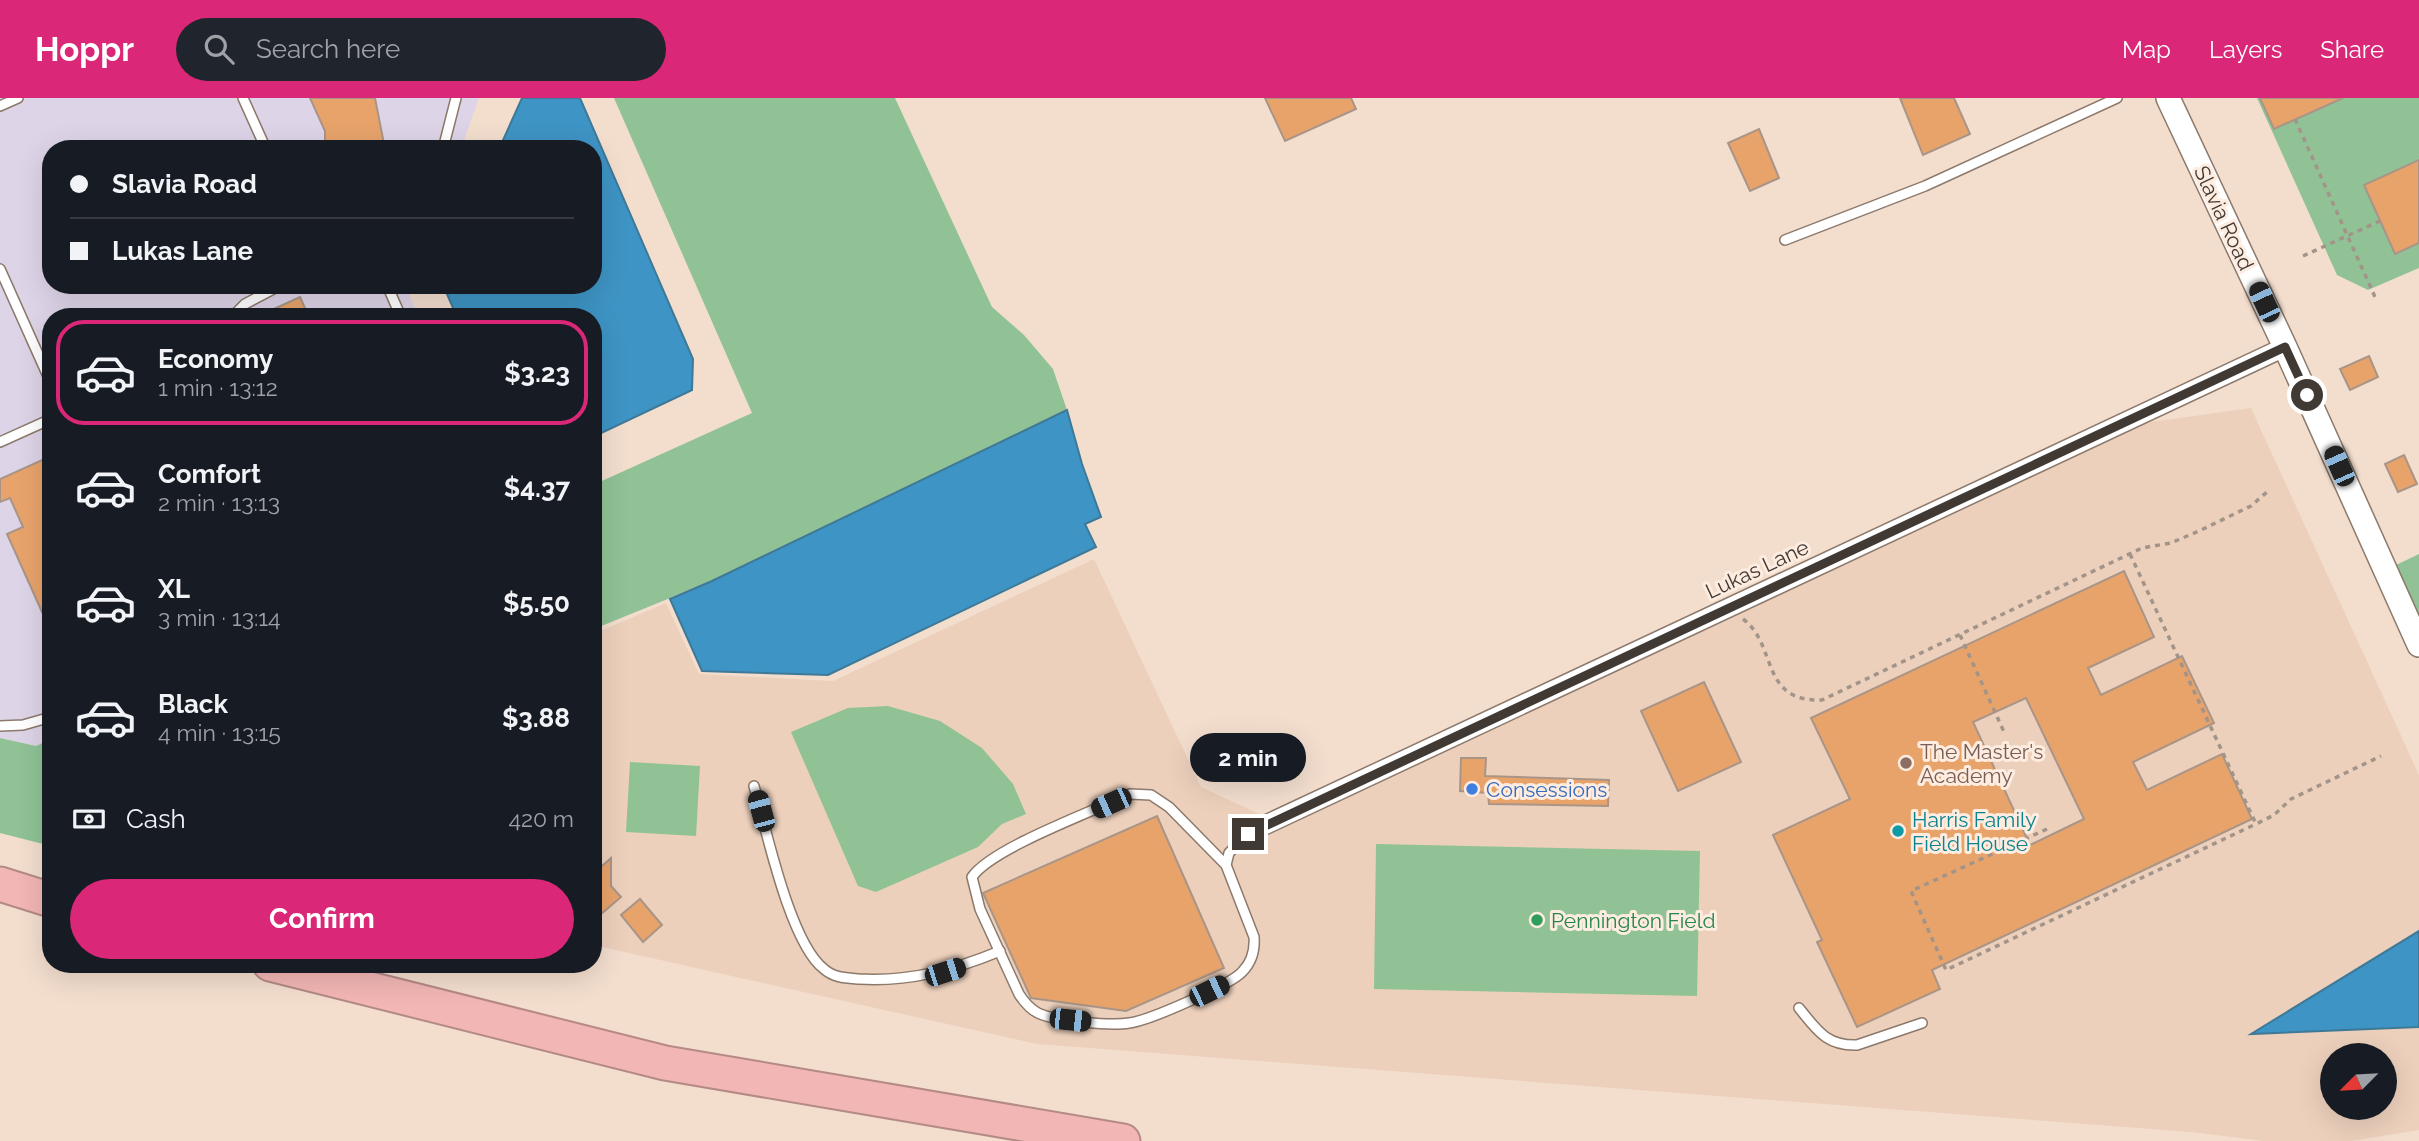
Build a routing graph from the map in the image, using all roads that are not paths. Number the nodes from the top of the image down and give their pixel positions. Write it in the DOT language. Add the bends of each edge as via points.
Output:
graph roads {
  1 [pos="18,98"];
  2 [pos="243,98"];
  3 [pos="456,98"];
  4 [pos="2118,98"];
  5 [pos="2168,98"];
  6 [pos="0,106"];
  7 [pos="261,140"];
  8 [pos="445,140"];
  9 [pos="1785,240"];
  10 [pos="0,269"];
  11 [pos="264,294"];
  12 [pos="241,308"];
  13 [pos="2285,347"];
  14 [pos="42,363"];
  15 [pos="42,423"];
  16 [pos="0,442"];
  17 [pos="2419,645"];
  18 [pos="42,720"];
  19 [pos="0,726"];
  20 [pos="754,786"];
  21 [pos="1248,834"];
  22 [pos="1226,865"];
  23 [pos="0,884"];
  24 [pos="42,897"];
  25 [pos="999,951"];
  26 [pos="306,973"];
  27 [pos="1799,1008"];
  28 [pos="1922,1023"];
  29 [pos="1122,1141"];
  1 -- 6 [label="lane"];
  2 -- 7 [label="lane"];
  3 -- 8 [label="lane"];
  4 -- 9 [label="lane" via="1925,186"];
  5 -- 13 [label="street, Slavia Road"];
  10 -- 14 [label="lane"];
  11 -- 12 [label="lane"];
  13 -- 17 [label="street, Slavia Road"];
  13 -- 21 [label="street, Lukas Lane"];
  15 -- 16 [label="lane"];
  18 -- 19 [label="lane"];
  20 -- 25 [label="lane" via="790,913 812,958 823,969 843,978 908,978 945,972"];
  21 -- 22 [label="lane" via="1229,853"];
  22 -- 25 [label="lane" via="1169,807 1151,796 1130,794 1012,847 975,873 971,883"];
  22 -- 25 [label="lane" via="1254,937 1250,962 1235,978 1132,1023 1039,1014 1019,994"];
  23 -- 24 [label="highway"];
  26 -- 29 [label="highway" via="665,1063"];
  27 -- 28 [label="lane" via="1824,1036 1845,1046"];
}
